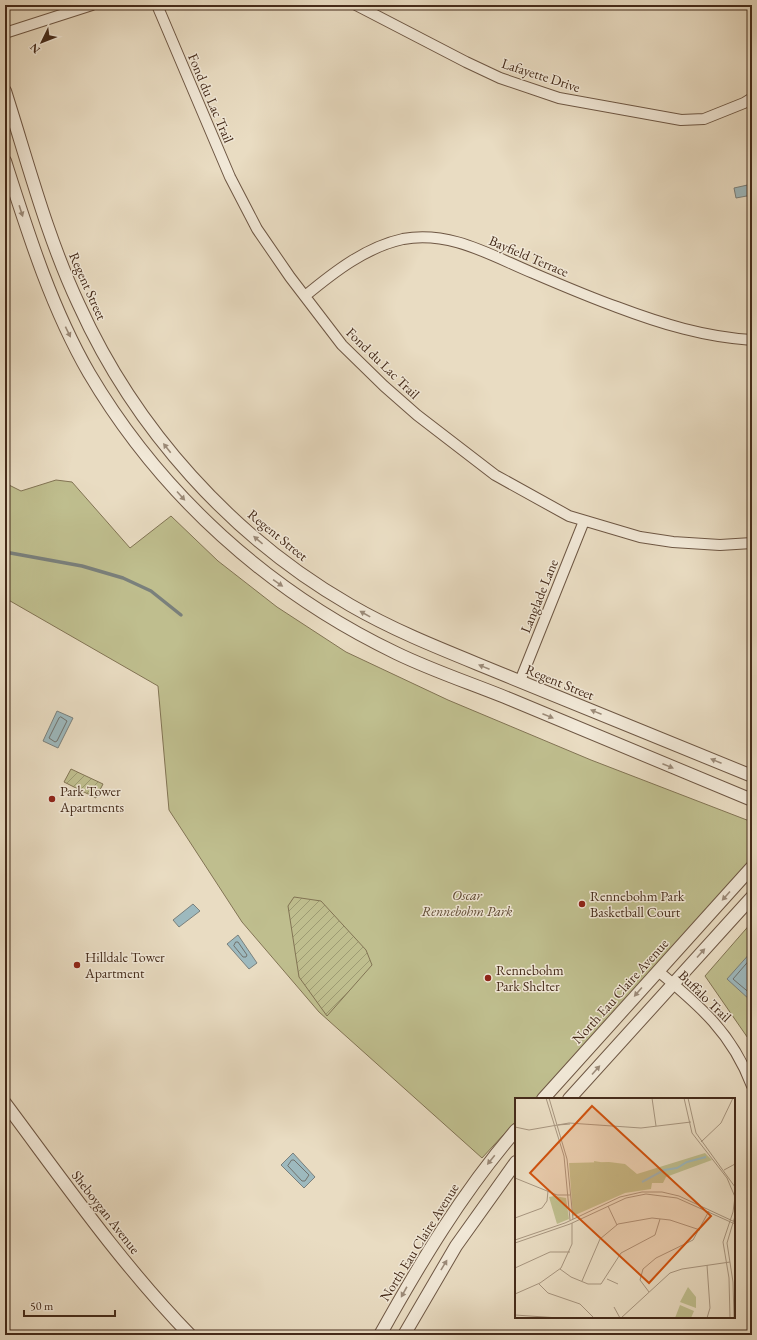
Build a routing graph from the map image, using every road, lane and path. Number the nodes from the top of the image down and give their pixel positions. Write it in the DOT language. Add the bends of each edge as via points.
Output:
graph roads {
  1 [pos="92,5"];
  2 [pos="157,5"];
  3 [pos="356,5"];
  4 [pos="5,33"];
  5 [pos="5,91"];
  6 [pos="752,98"];
  7 [pos="5,161"];
  8 [pos="305,296"];
  9 [pos="752,340"];
  10 [pos="584,521"];
  11 [pos="752,543"];
  12 [pos="520,681"];
  13 [pos="512,701"];
  14 [pos="752,776"];
  15 [pos="752,800"];
  16 [pos="752,867"];
  17 [pos="752,897"];
  18 [pos="658,971"];
  19 [pos="673,984"];
  20 [pos="752,1086"];
  21 [pos="544,1098"];
  22 [pos="570,1098"];
  23 [pos="5,1103"];
  24 [pos="515,1131"];
  25 [pos="515,1163"];
  26 [pos="190,1335"];
  27 [pos="380,1335"];
  28 [pos="404,1335"];
  1 -- 4 [label="street"];
  2 -- 8 [label="street, Fond du Lac Trail" via="230,177 258,229"];
  3 -- 6 [label="street, Lafayette Drive" via="466,62 506,80 559,98 681,120 704,118"];
  12 -- 5 [label="street, Regent Street, one-way" via="406,634 372,618 322,588 252,535 169,452 114,373 79,306 55,248"];
  7 -- 13 [label="street, one-way" via="36,256 59,314 89,373 131,437 187,503 242,556 336,622 398,654"];
  8 -- 9 [label="street, Bayfield Terrace" via="322,281 366,252 404,239 448,239 482,250 618,308 679,329 705,335"];
  8 -- 10 [label="street, Fond du Lac Trail" via="342,345 417,415 495,475 529,496"];
  10 -- 11 [label="street, Fond du Lac Trail" via="673,542 720,545"];
  10 -- 12 [label="street, Langlade Lane"];
  12 -- 13 [label="street"];
  14 -- 12 [label="street, Regent Street, one-way"];
  13 -- 15 [label="street, one-way"];
  16 -- 18 [label="street, North Eau Claire Avenue, one-way"];
  19 -- 17 [label="street, one-way"];
  18 -- 19 [label="street, Buffalo Trail"];
  18 -- 21 [label="street, North Eau Claire Avenue, one-way"];
  19 -- 20 [label="street, Buffalo Trail" via="708,1014 723,1032"];
  22 -- 19 [label="street, one-way"];
  23 -- 26 [label="street, Sheboygan Avenue" via="116,1251"];
  24 -- 27 [label="street, North Eau Claire Avenue, one-way" via="448,1220 414,1272"];
  28 -- 25 [label="street, one-way" via="464,1234"];
}
